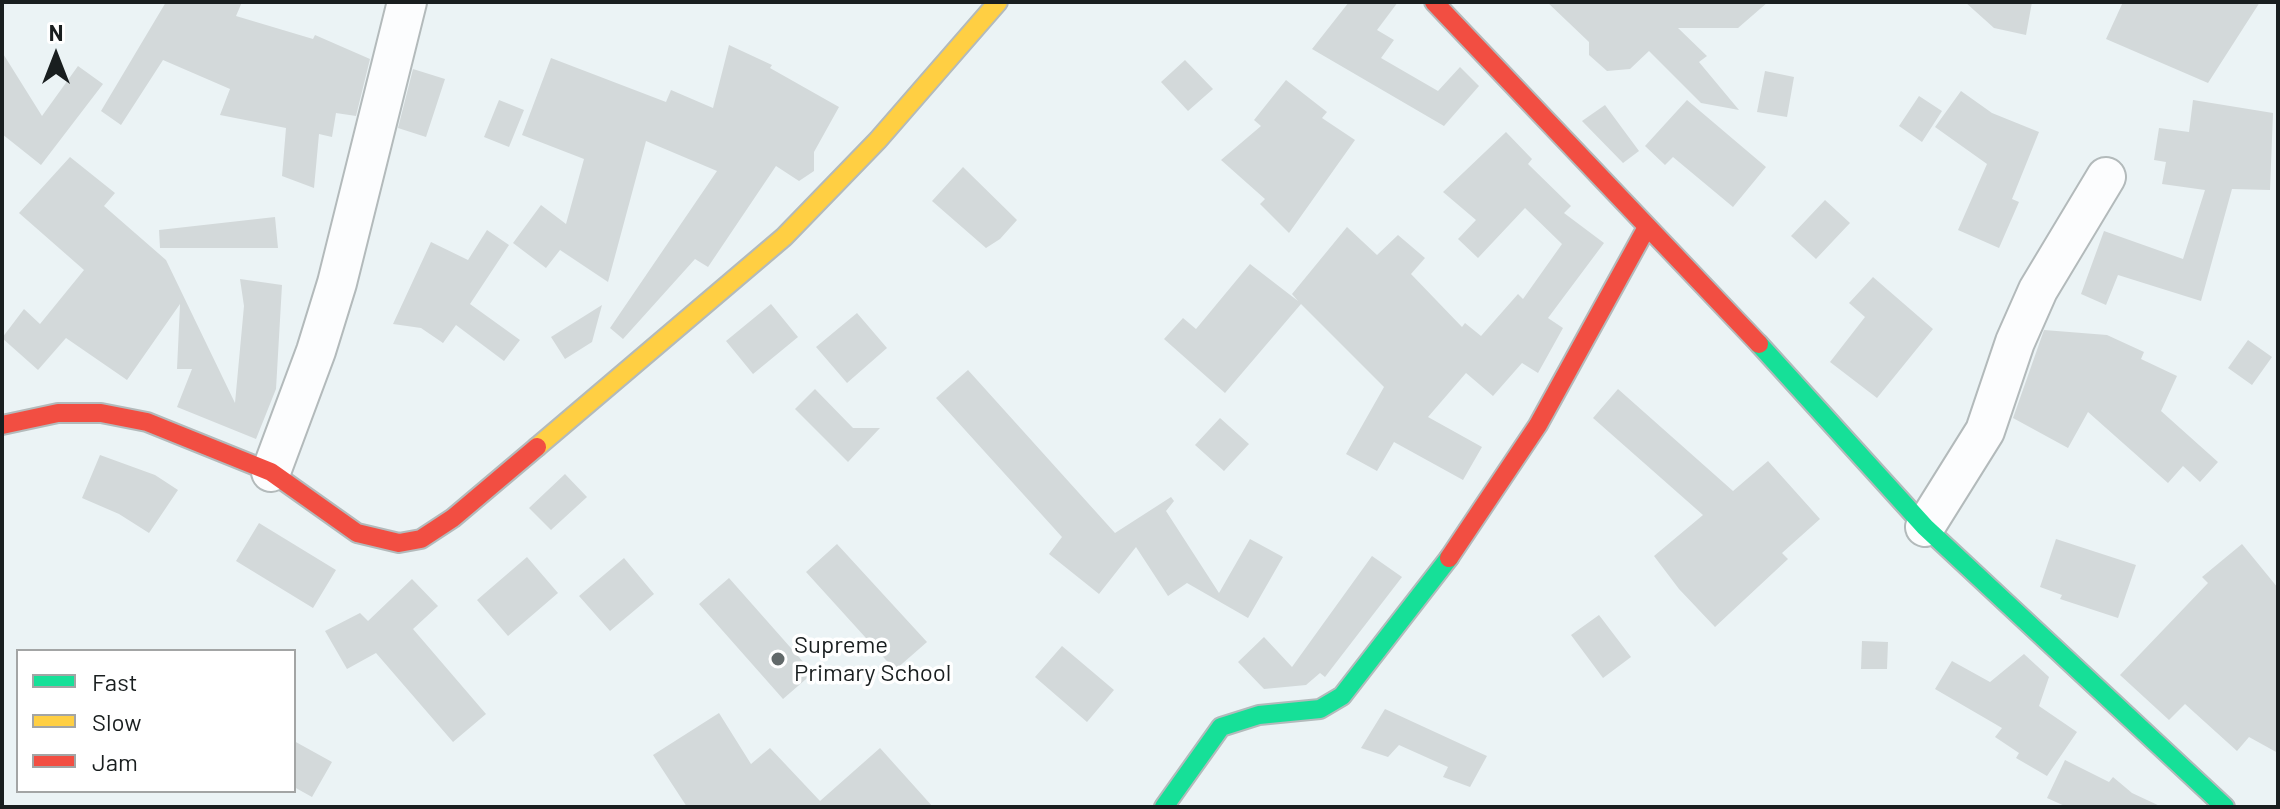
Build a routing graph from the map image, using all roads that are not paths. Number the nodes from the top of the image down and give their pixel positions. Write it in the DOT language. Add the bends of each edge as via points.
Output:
graph roads {
  1 [pos="407,2"];
  2 [pos="998,2"];
  3 [pos="1434,2"];
  4 [pos="2106,177"];
  5 [pos="1647,227"];
  6 [pos="2,425"];
  7 [pos="271,472"];
  8 [pos="1925,527"];
  9 [pos="1164,807"];
  10 [pos="2225,807"];
  1 -- 7 [label="street" via="337,283"];
  2 -- 7 [label="street" via="878,140 784,237 432,532 399,543 357,533"];
  3 -- 5 [label="street"];
  4 -- 8 [label="street" via="2038,290 1985,431"];
  5 -- 8 [label="street"];
  5 -- 9 [label="street" via="1538,425 1453,552 1342,696 1320,709 1259,715 1221,727"];
  6 -- 7 [label="street" via="58,413 101,413 147,422"];
  8 -- 10 [label="street"];
}
